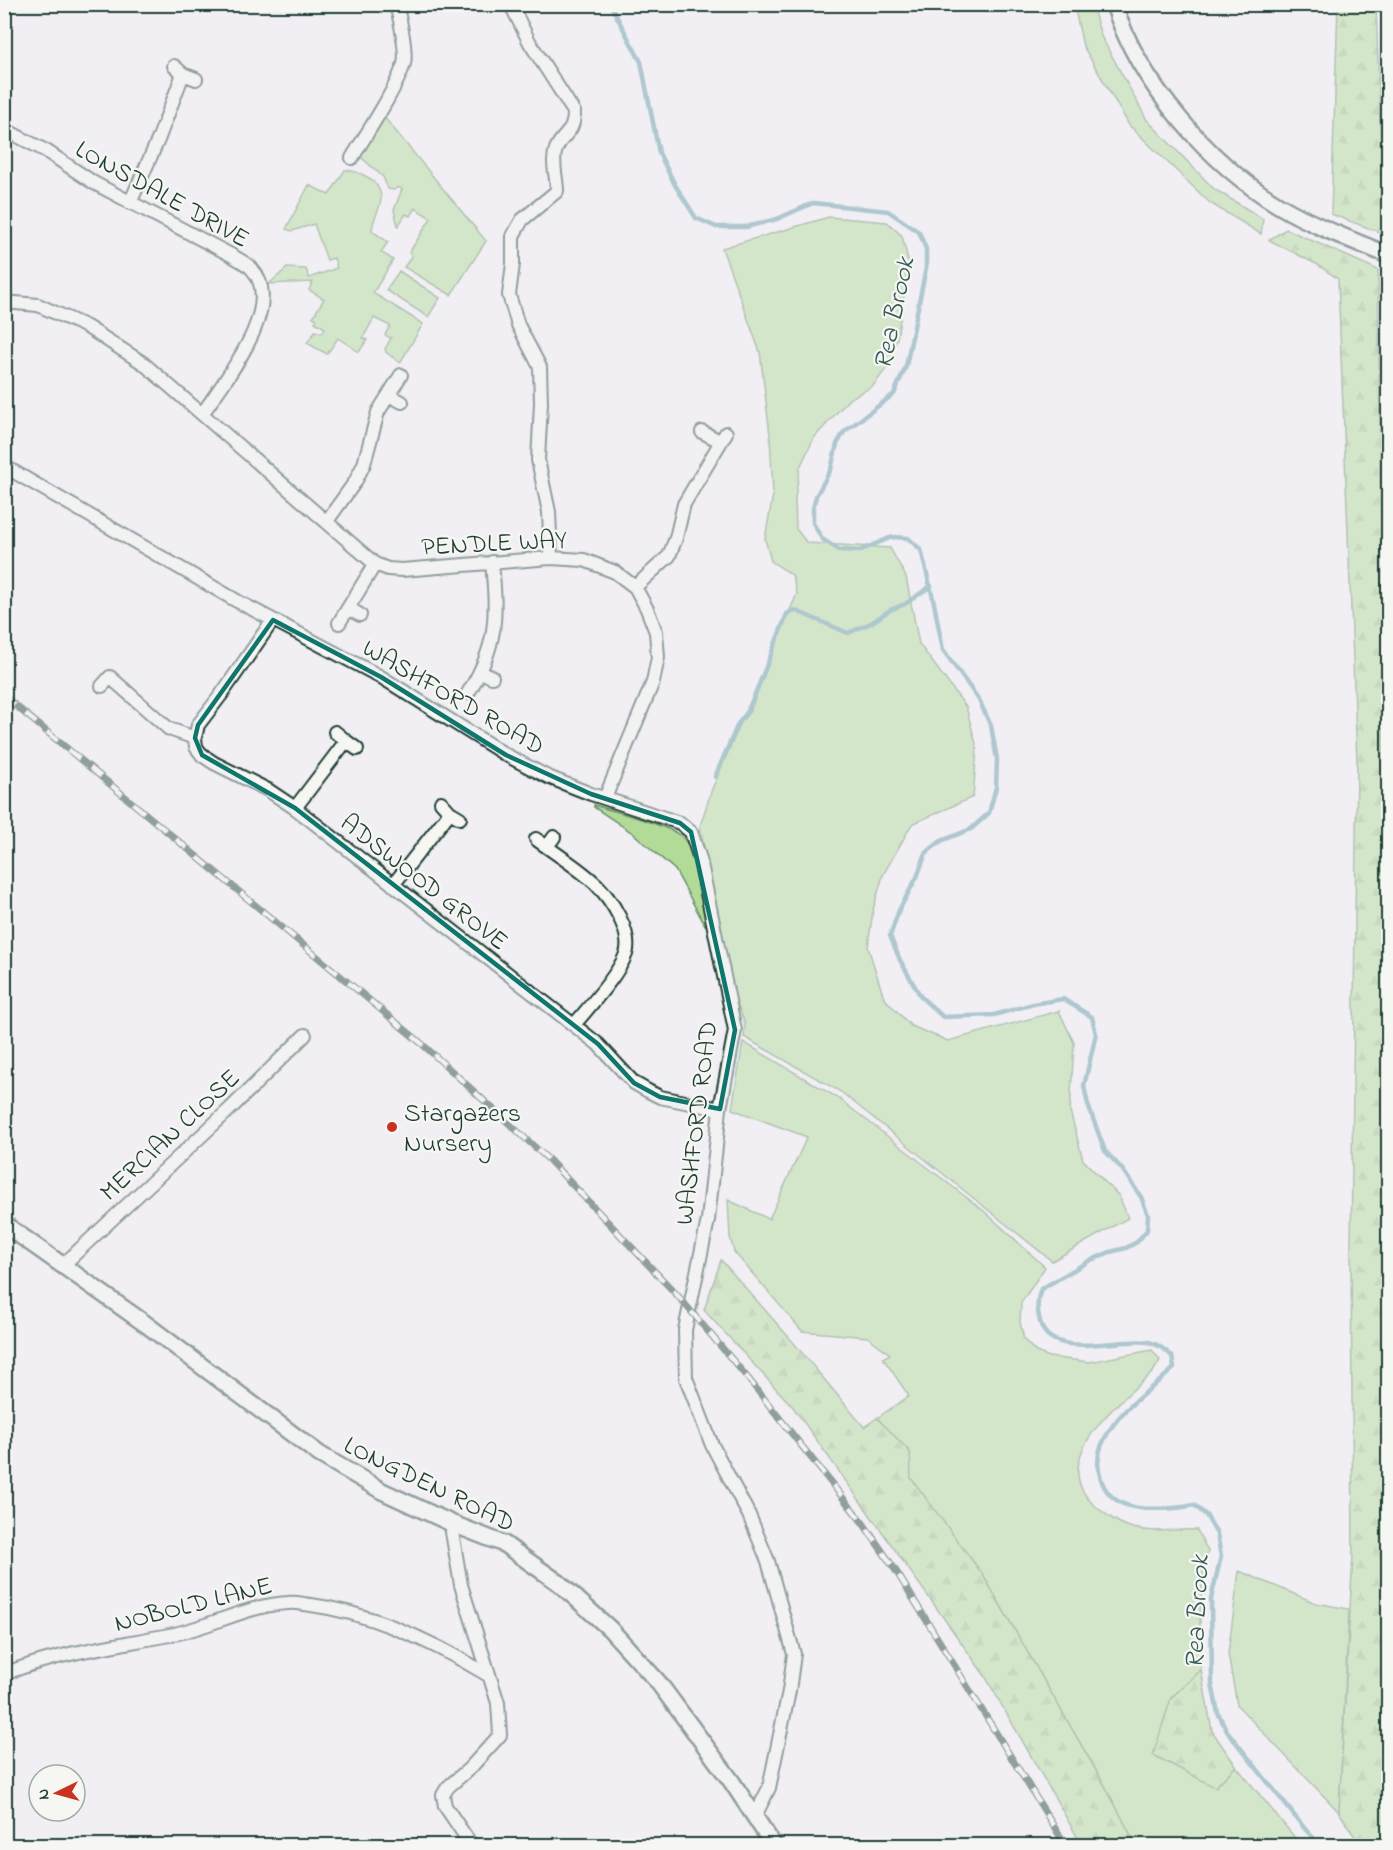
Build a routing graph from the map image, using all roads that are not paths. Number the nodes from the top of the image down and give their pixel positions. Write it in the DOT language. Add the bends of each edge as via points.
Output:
graph roads {
  1 [pos="395,4"];
  2 [pos="1114,4"];
  3 [pos="512,6"];
  4 [pos="196,78"];
  5 [pos="4,129"];
  6 [pos="352,158"];
  7 [pos="130,203"];
  8 [pos="1389,255"];
  9 [pos="4,302"];
  10 [pos="401,375"];
  11 [pos="389,395"];
  12 [pos="402,402"];
  13 [pos="202,413"];
  14 [pos="702,432"];
  15 [pos="4,466"];
  16 [pos="327,521"];
  17 [pos="550,558"];
  18 [pos="492,562"];
  19 [pos="375,564"];
  20 [pos="635,587"];
  21 [pos="348,608"];
  22 [pos="360,615"];
  23 [pos="273,620"];
  24 [pos="339,622"];
  25 [pos="109,677"];
  26 [pos="468,693"];
  27 [pos="335,732"];
  28 [pos="195,738"];
  29 [pos="346,741"];
  30 [pos="357,749"];
  31 [pos="605,798"];
  32 [pos="441,802"];
  33 [pos="295,808"];
  34 [pos="537,839"];
  35 [pos="393,885"];
  36 [pos="574,1025"];
  37 [pos="305,1035"];
  38 [pos="720,1109"];
  39 [pos="4,1224"];
  40 [pos="63,1265"];
  41 [pos="453,1524"];
  42 [pos="4,1674"];
  43 [pos="489,1675"];
  44 [pos="755,1816"];
  45 [pos="472,1845"];
  46 [pos="774,1845"];
  1 -- 6 [label="street" via="405,62"];
  2 -- 8 [label="street" via="1143,67 1173,112 1207,148 1279,205"];
  3 -- 17 [label="street" via="530,43 574,112 574,124 556,147 553,161 557,191 522,220 513,236 509,295 518,325 540,368 538,460 549,512"];
  4 -- 7 [label="street" via="179,70 158,140"];
  5 -- 7 [label="street, LONSDALE DRIVE"];
  7 -- 13 [label="street, LONSDALE DRIVE" via="233,256 252,269 259,280 260,316 236,365"];
  9 -- 13 [label="street" via="38,305 87,327 143,363"];
  10 -- 11 [label="street"];
  11 -- 12 [label="street"];
  11 -- 16 [label="street" via="378,412 364,464"];
  13 -- 16 [label="street"];
  14 -- 20 [label="street" via="723,437 684,504 669,555"];
  15 -- 23 [label="street, WASHFORD ROAD"];
  16 -- 19 [label="street"];
  17 -- 18 [label="street, PENDLE WAY"];
  17 -- 20 [label="street, PENDLE WAY" via="584,560 615,572"];
  18 -- 19 [label="street, PENDLE WAY" via="402,570 388,570"];
  18 -- 26 [label="street" via="496,604 487,674"];
  19 -- 21 [label="street"];
  20 -- 31 [label="street, PENDLE WAY" via="656,632 658,657 653,682"];
  21 -- 22 [label="street"];
  21 -- 24 [label="street"];
  23 -- 28 [label="street" via="198,725"];
  23 -- 31 [label="street, WASHFORD ROAD" via="381,677 506,755 548,777"];
  25 -- 28 [label="street" via="169,729"];
  27 -- 29 [label="street"];
  28 -- 33 [label="street, ADSWOOD GROVE" via="202,755"];
  29 -- 30 [label="street"];
  29 -- 33 [label="street"];
  31 -- 38 [label="street, WASHFORD ROAD" via="680,823 691,832 696,844 735,1030"];
  32 -- 35 [label="street" via="455,815"];
  33 -- 35 [label="street, ADSWOOD GROVE"];
  34 -- 36 [label="street" via="550,842 595,884 628,936 626,956"];
  35 -- 36 [label="street, ADSWOOD GROVE"];
  36 -- 38 [label="street, ADSWOOD GROVE" via="598,1044 634,1083 660,1097"];
  37 -- 40 [label="street, MERCIAN CLOSE"];
  38 -- 44 [label="street, WASHFORD ROAD" via="708,1220 684,1330 686,1378 712,1445 768,1561 794,1654 769,1788"];
  39 -- 40 [label="street, LONGDEN ROAD"];
  40 -- 41 [label="street, LONGDEN ROAD" via="319,1454 382,1491"];
  41 -- 43 [label="street" via="461,1585"];
  41 -- 44 [label="street, LONGDEN ROAD" via="504,1544 559,1583 610,1629 658,1682"];
  42 -- 43 [label="street, NOBOLD LANE" via="289,1603 333,1608 386,1625"];
  43 -- 45 [label="street" via="498,1703 500,1735 443,1795 445,1806"];
  44 -- 46 [label="street, LONGDEN ROAD"];
}
